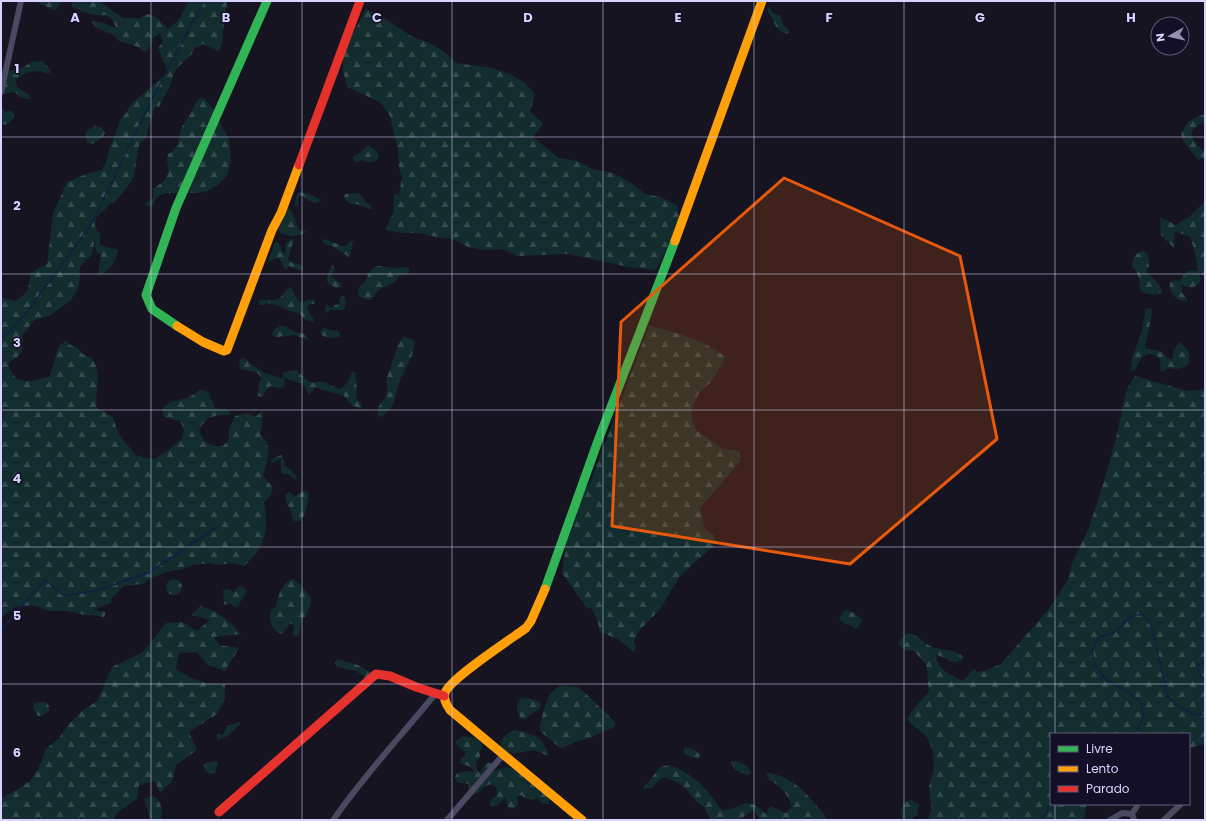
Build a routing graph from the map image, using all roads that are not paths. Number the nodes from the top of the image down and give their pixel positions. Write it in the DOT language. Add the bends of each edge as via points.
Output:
graph roads {
  1 [pos="21,1"];
  2 [pos="268,1"];
  3 [pos="360,1"];
  4 [pos="762,1"];
  5 [pos="1,92"];
  6 [pos="440,694"];
  7 [pos="503,755"];
  8 [pos="1180,805"];
  9 [pos="1137,806"];
  10 [pos="219,812"];
  11 [pos="1133,817"];
  12 [pos="334,819"];
  13 [pos="447,820"];
  14 [pos="581,820"];
  15 [pos="1110,820"];
  16 [pos="1164,820"];
  1 -- 5 [label="street"];
  2 -- 3 [label="street" via="176,208 146,295 152,309 204,342 224,351 229,346 272,230 281,213"];
  4 -- 6 [label="street" via="536,611 526,628 459,676"];
  6 -- 7 [label="street" via="450,710"];
  6 -- 10 [label="street" via="385,674 376,674"];
  6 -- 12 [label="street" via="393,743"];
  7 -- 13 [label="street"];
  7 -- 14 [label="street"];
  8 -- 16 [label="street"];
  9 -- 11 [label="street"];
  11 -- 15 [label="street" via="1122,813"];
}
